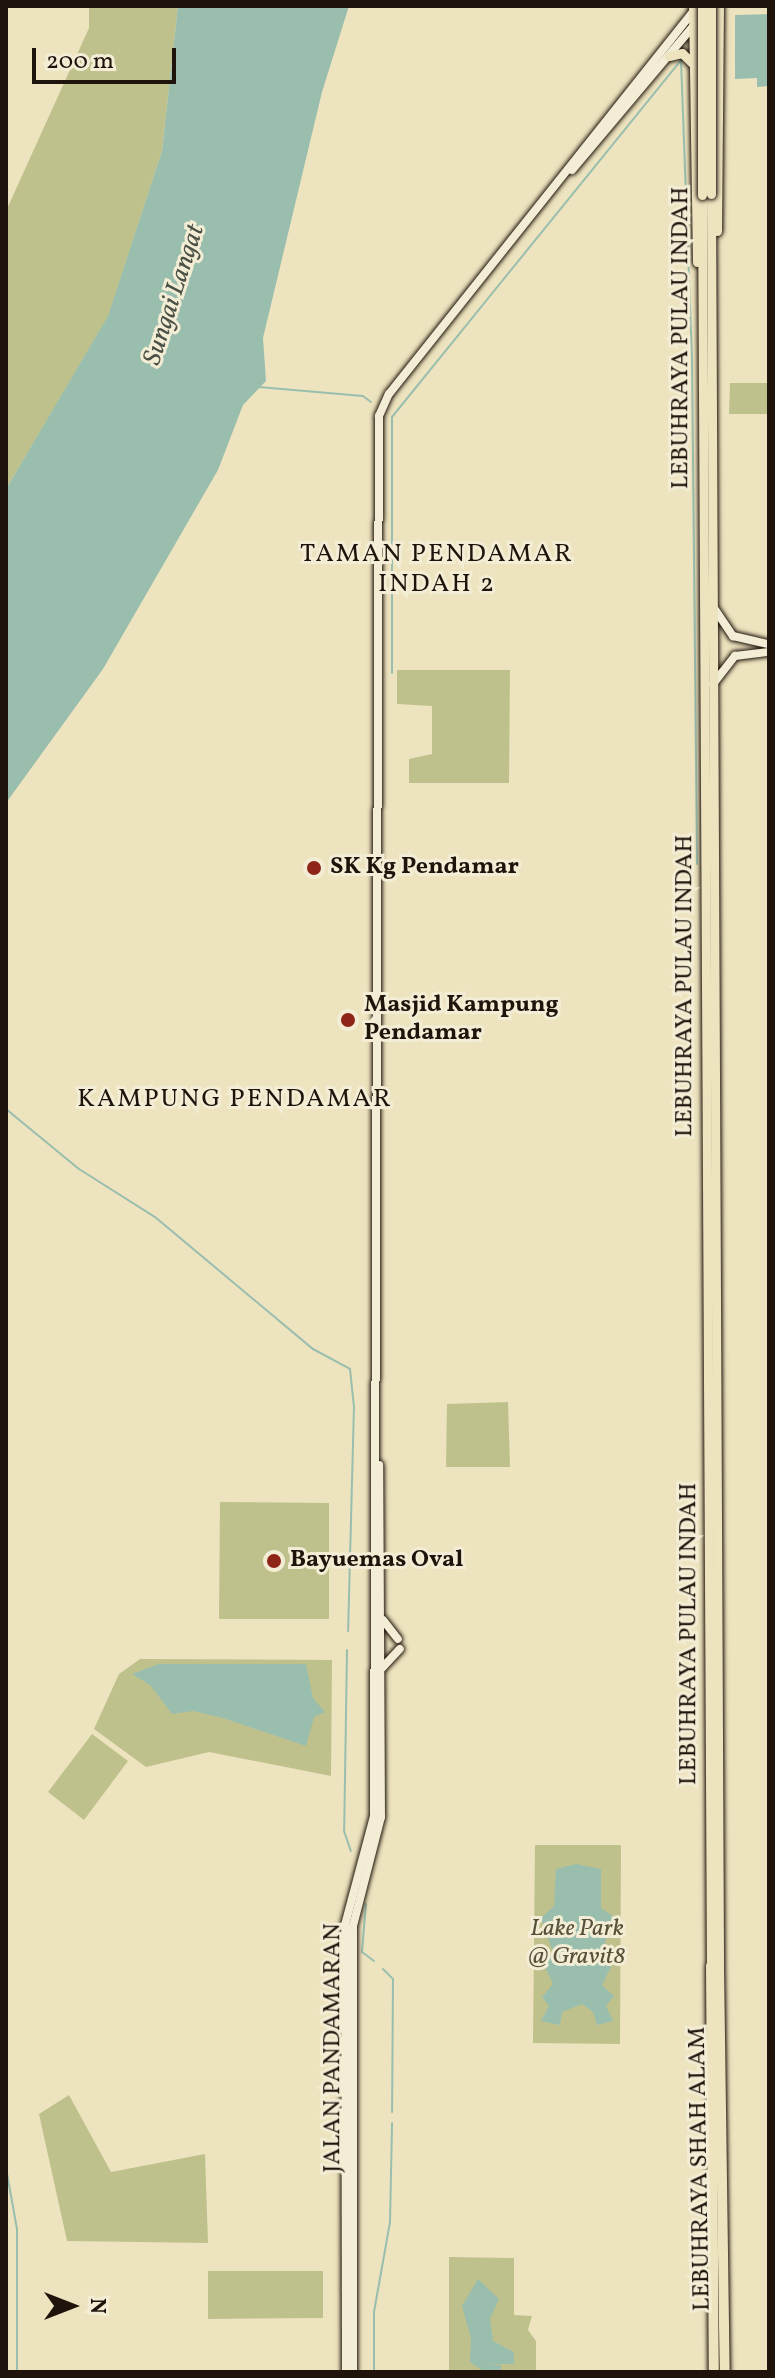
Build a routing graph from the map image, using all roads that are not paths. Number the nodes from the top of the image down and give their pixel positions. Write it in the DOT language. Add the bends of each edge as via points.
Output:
graph roads {
  1 [pos="710,6"];
  2 [pos="722,6"];
  3 [pos="697,9"];
  4 [pos="694,25"];
  5 [pos="719,32"];
  6 [pos="669,56"];
  7 [pos="719,60"];
  8 [pos="693,67"];
  9 [pos="693,91"];
  10 [pos="719,92"];
  11 [pos="552,191"];
  12 [pos="707,195"];
  13 [pos="702,289"];
  14 [pos="711,296"];
  15 [pos="713,608"];
  16 [pos="769,644"];
  17 [pos="769,652"];
  18 [pos="713,684"];
  19 [pos="376,1392"];
  20 [pos="381,1616"];
  21 [pos="398,1639"];
  22 [pos="400,1649"];
  23 [pos="381,1670"];
  24 [pos="715,1966"];
  25 [pos="721,2253"];
  26 [pos="346,2372"];
  27 [pos="353,2372"];
  28 [pos="714,2372"];
  29 [pos="725,2372"];
  30 [pos="732,2372"];
  1 -- 3 [label="main road, JALAN PANDAMARAN"];
  1 -- 12 [label="main road, LEBUHRAYA PULAU INDAH, bridge"];
  2 -- 5 [label="main road"];
  2 -- 7 [label="main road"];
  3 -- 4 [label="main road"];
  3 -- 5 [label="main road"];
  3 -- 11 [label="main road, JALAN PANDAMARAN"];
  3 -- 12 [label="main road, LEBUHRAYA PULAU INDAH, bridge"];
  4 -- 6 [label="main road, JALAN PANDAMARAN"];
  4 -- 8 [label="main road"];
  5 -- 7 [label="main road"];
  6 -- 8 [label="main road" via="685,54"];
  6 -- 11 [label="main road, JALAN PANDAMARAN"];
  7 -- 10 [label="main road"];
  8 -- 9 [label="main road"];
  9 -- 10 [label="main road" via="695,76 709,69 716,73"];
  9 -- 13 [label="main road" via="696,260"];
  10 -- 14 [label="main road"];
  11 -- 19 [label="main road, JALAN PANDAMARAN" via="389,394 379,416"];
  12 -- 13 [label="main road, LEBUHRAYA PULAU INDAH"];
  12 -- 14 [label="main road, LEBUHRAYA PULAU INDAH"];
  13 -- 24 [label="main road, LEBUHRAYA PULAU INDAH"];
  14 -- 15 [label="main road, LEBUHRAYA PULAU INDAH"];
  15 -- 16 [label="main road" via="733,636"];
  15 -- 18 [label="main road, LEBUHRAYA PULAU INDAH"];
  17 -- 18 [label="main road" via="735,656"];
  18 -- 24 [label="main road, LEBUHRAYA PULAU INDAH"];
  19 -- 20 [label="main road, JALAN PANDAMARAN"];
  19 -- 26 [label="main road, JALAN PANDAMARAN" via="374,1816 345,1925"];
  20 -- 21 [label="main road"];
  20 -- 23 [label="main road, JALAN PANDAMARAN"];
  22 -- 23 [label="main road"];
  23 -- 27 [label="main road, JALAN PANDAMARAN" via="381,1817 353,1926"];
  24 -- 25 [label="highway, LEBUHRAYA SHAH ALAM"];
  24 -- 28 [label="highway, LEBUHRAYA SHAH ALAM"];
  25 -- 29 [label="highway, LEBUHRAYA SHAH ALAM"];
  25 -- 30 [label="highway"];
}
